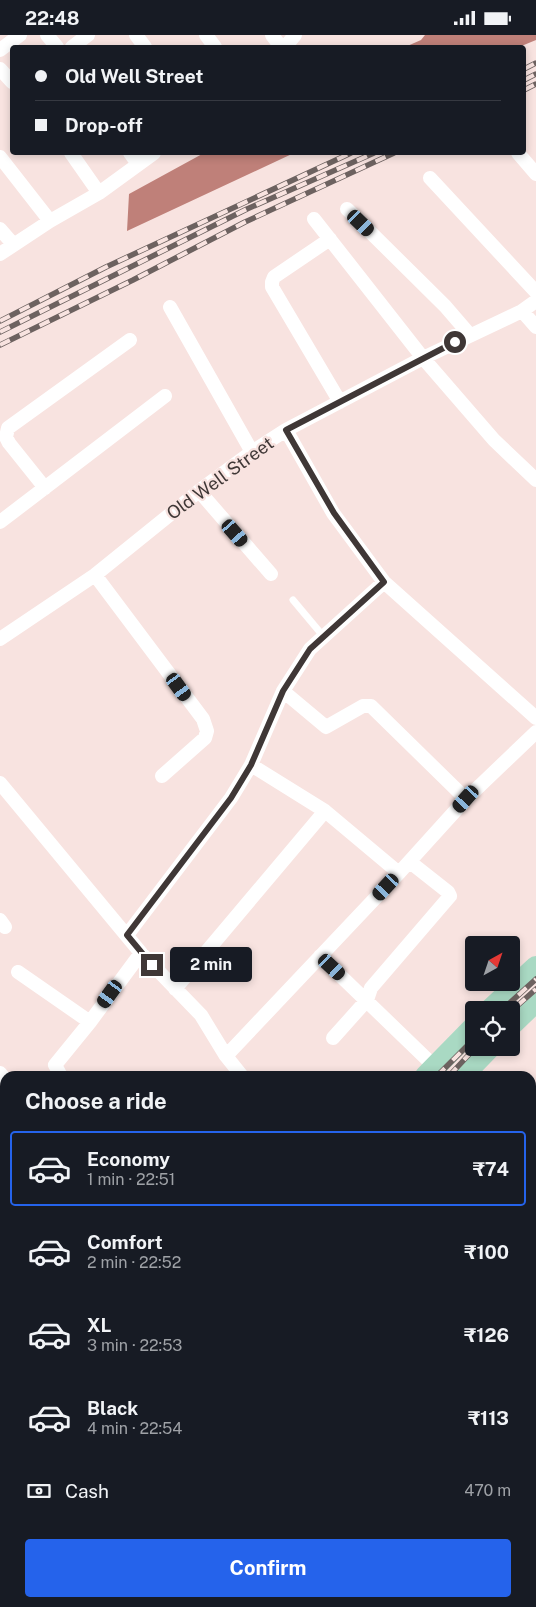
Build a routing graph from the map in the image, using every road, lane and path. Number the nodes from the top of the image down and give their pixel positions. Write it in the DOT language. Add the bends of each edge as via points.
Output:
graph roads {
  1 [pos="20,35"];
  2 [pos="47,35"];
  3 [pos="88,35"];
  4 [pos="295,35"];
  5 [pos="55,45"];
  6 [pos="75,45"];
  7 [pos="287,45"];
  8 [pos="0,50"];
  9 [pos="0,69"];
  10 [pos="10,80"];
  11 [pos="72,155"];
  12 [pos="520,155"];
  13 [pos="0,157"];
  14 [pos="134,158"];
  15 [pos="536,174"];
  16 [pos="430,178"];
  17 [pos="100,193"];
  18 [pos="347,209"];
  19 [pos="314,219"];
  20 [pos="50,221"];
  21 [pos="0,229"];
  22 [pos="330,239"];
  23 [pos="13,244"];
  24 [pos="0,254"];
  25 [pos="536,292"];
  26 [pos="536,301"];
  27 [pos="170,307"];
  28 [pos="522,311"];
  29 [pos="536,327"];
  30 [pos="470,335"];
  31 [pos="130,340"];
  32 [pos="424,357"];
  33 [pos="165,396"];
  34 [pos="340,402"];
  35 [pos="286,430"];
  36 [pos="252,452"];
  37 [pos="536,480"];
  38 [pos="45,488"];
  39 [pos="199,491"];
  40 [pos="0,523"];
  41 [pos="271,574"];
  42 [pos="95,575"];
  43 [pos="384,582"];
  44 [pos="293,599"];
  45 [pos="324,637"];
  46 [pos="0,639"];
  47 [pos="283,691"];
  48 [pos="536,718"];
  49 [pos="536,732"];
  50 [pos="251,765"];
  51 [pos="162,775"];
  52 [pos="0,784"];
  53 [pos="466,799"];
  54 [pos="326,811"];
  55 [pos="410,862"];
  56 [pos="400,873"];
  57 [pos="127,935"];
  58 [pos="141,953"];
  59 [pos="320,956"];
  60 [pos="536,967"];
  61 [pos="18,972"];
  62 [pos="175,989"];
  63 [pos="367,1000"];
  64 [pos="500,1001"];
  65 [pos="536,1001"];
  66 [pos="520,1016"];
  67 [pos="90,1022"];
  68 [pos="465,1036"];
  69 [pos="333,1038"];
  70 [pos="226,1056"];
  71 [pos="481,1056"];
  72 [pos="58,1071"];
  73 [pos="238,1071"];
  74 [pos="431,1071"];
  75 [pos="467,1071"];
  1 -- 8 [label="street"];
  2 -- 5 [label="street"];
  3 -- 6 [label="street"];
  4 -- 7 [label="street"];
  9 -- 10 [label="street"];
  11 -- 17 [label="street"];
  12 -- 15 [label="street"];
  13 -- 20 [label="street"];
  14 -- 17 [label="street"];
  16 -- 25 [label="street"];
  17 -- 20 [label="street"];
  18 -- 30 [label="street"];
  19 -- 22 [label="street"];
  20 -- 23 [label="street"];
  21 -- 23 [label="street"];
  22 -- 32 [label="street"];
  22 -- 34 [label="street" via="274,277 272,287"];
  23 -- 24 [label="street"];
  26 -- 28 [label="street, Old Well Street"];
  27 -- 36 [label="street"];
  28 -- 29 [label="street"];
  28 -- 30 [label="street, Old Well Street"];
  30 -- 32 [label="street, Old Well Street"];
  31 -- 38 [label="street" via="8,428 6,437 9,443"];
  32 -- 34 [label="street, Old Well Street"];
  32 -- 37 [label="street" via="494,440"];
  33 -- 38 [label="street"];
  34 -- 35 [label="street, Old Well Street"];
  35 -- 36 [label="street, Old Well Street"];
  35 -- 43 [label="street" via="334,513"];
  36 -- 39 [label="street, Old Well Street"];
  38 -- 40 [label="street"];
  39 -- 41 [label="street"];
  39 -- 42 [label="street, Old Well Street"];
  42 -- 46 [label="street, Old Well Street"];
  42 -- 51 [label="street" via="203,719 207,731 205,738"];
  43 -- 45 [label="street"];
  43 -- 48 [label="street"];
  44 -- 45 [label="lane"];
  45 -- 47 [label="street" via="310,649"];
  47 -- 50 [label="street"];
  47 -- 53 [label="street" via="326,727 363,706 371,707"];
  49 -- 53 [label="street"];
  50 -- 54 [label="street"];
  50 -- 57 [label="street" via="231,798"];
  52 -- 57 [label="street"];
  53 -- 55 [label="street"];
  54 -- 56 [label="street"];
  54 -- 62 [label="street"];
  55 -- 56 [label="street"];
  55 -- 63 [label="street" via="450,896 371,988"];
  56 -- 59 [label="street"];
  57 -- 58 [label="street"];
  58 -- 62 [label="street"];
  58 -- 67 [label="street"];
  59 -- 63 [label="street"];
  59 -- 70 [label="street"];
  60 -- 64 [label="main road"];
  61 -- 67 [label="street"];
  62 -- 70 [label="street" via="201,1015"];
  63 -- 69 [label="street"];
  63 -- 74 [label="street"];
  65 -- 66 [label="main road"];
  67 -- 72 [label="street" via="55,1065"];
  68 -- 74 [label="main road"];
  70 -- 73 [label="street"];
  71 -- 75 [label="main road"];
}
